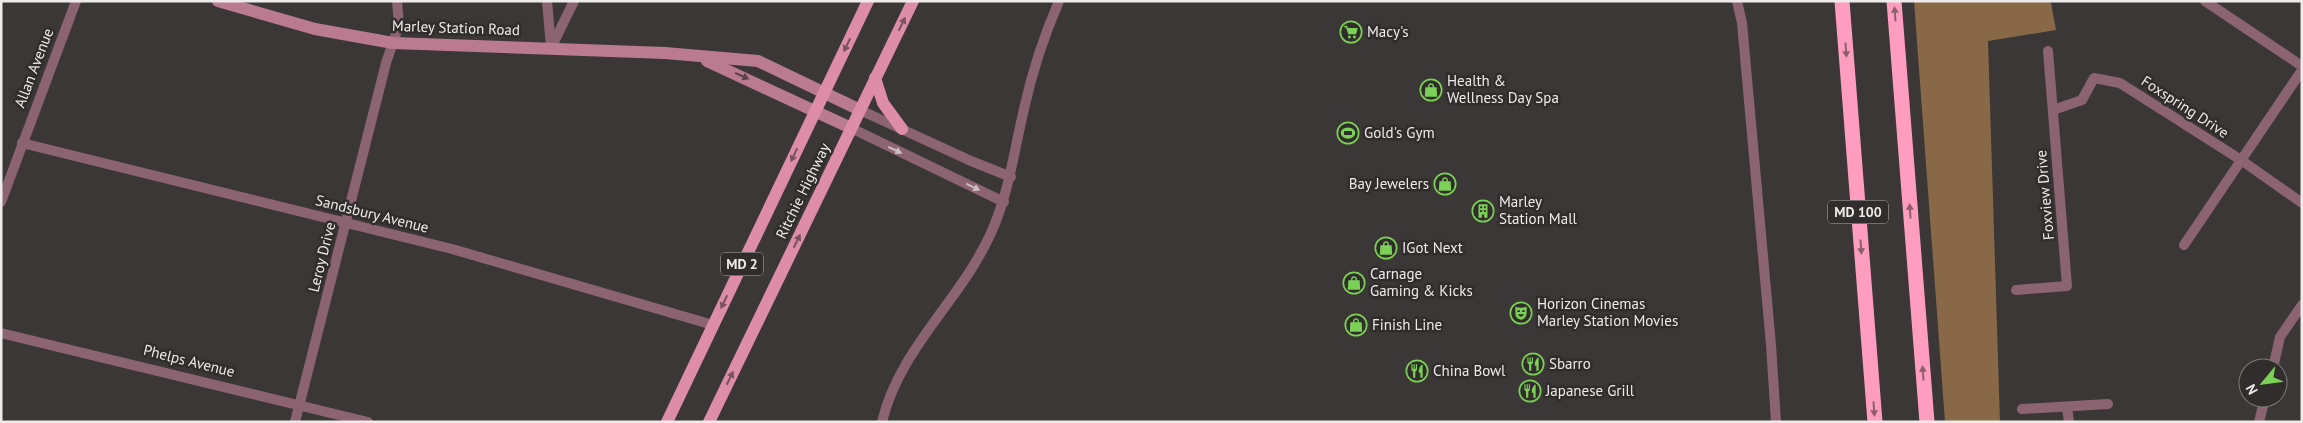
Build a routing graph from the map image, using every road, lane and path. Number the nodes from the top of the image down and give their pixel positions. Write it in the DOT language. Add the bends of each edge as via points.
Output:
graph roads {
  1 [pos="76,1"];
  2 [pos="218,1"];
  3 [pos="397,1"];
  4 [pos="547,1"];
  5 [pos="574,1"];
  6 [pos="868,1"];
  7 [pos="912,1"];
  8 [pos="1059,1"];
  9 [pos="1737,1"];
  10 [pos="1745,1"];
  11 [pos="1842,1"];
  12 [pos="1894,1"];
  13 [pos="2205,1"];
  14 [pos="1742,23"];
  15 [pos="393,42"];
  16 [pos="551,48"];
  17 [pos="2048,51"];
  18 [pos="698,57"];
  19 [pos="2302,66"];
  20 [pos="2302,70"];
  21 [pos="876,78"];
  22 [pos="824,92"];
  23 [pos="860,110"];
  24 [pos="2053,110"];
  25 [pos="815,111"];
  26 [pos="851,128"];
  27 [pos="902,129"];
  28 [pos="22,143"];
  29 [pos="2241,160"];
  30 [pos="1011,177"];
  31 [pos="1,202"];
  32 [pos="1004,202"];
  33 [pos="2302,203"];
  34 [pos="346,223"];
  35 [pos="2184,245"];
  36 [pos="2016,290"];
  37 [pos="2302,305"];
  38 [pos="713,325"];
  39 [pos="1,332"];
  40 [pos="2275,358"];
  41 [pos="300,404"];
  42 [pos="2108,404"];
  43 [pos="2068,407"];
  44 [pos="2263,408"];
  45 [pos="2022,409"];
  46 [pos="295,422"];
  47 [pos="368,422"];
  48 [pos="667,422"];
  49 [pos="709,422"];
  50 [pos="882,422"];
  51 [pos="1776,422"];
  52 [pos="1875,422"];
  53 [pos="1927,422"];
  54 [pos="2069,422"];
  55 [pos="2260,422"];
  1 -- 28 [label="street, Allan Avenue"];
  2 -- 15 [label="main road, Marley Station Road" via="323,30"];
  3 -- 15 [label="street, Leroy Drive" via="399,25"];
  4 -- 16 [label="street"];
  5 -- 16 [label="street"];
  6 -- 22 [label="main road, Ritchie Highway / MD 2, one-way"];
  21 -- 7 [label="main road, Ritchie Highway / MD 2, one-way"];
  8 -- 30 [label="street" via="1023,110"];
  9 -- 14 [label="street"];
  10 -- 14 [label="street"];
  11 -- 52 [label="highway, MD 100, one-way"];
  53 -- 12 [label="highway, MD 100, one-way"];
  13 -- 19 [label="street"];
  14 -- 51 [label="street"];
  15 -- 16 [label="main road, Marley Station Road"];
  15 -- 34 [label="street, Leroy Drive"];
  16 -- 18 [label="main road, Marley Station Road"];
  17 -- 24 [label="street, Foxview Drive"];
  18 -- 22 [label="main road, Marley Station Road" via="758,61"];
  18 -- 25 [label="main road, Marley Station Road, one-way"];
  20 -- 29 [label="street"];
  21 -- 23 [label="main road, Ritchie Highway / MD 2"];
  21 -- 27 [label="main road" via="883,104"];
  22 -- 23 [label="main road, Marley Station Road"];
  22 -- 25 [label="main road, Ritchie Highway / MD 2"];
  23 -- 26 [label="main road, Ritchie Highway / MD 2"];
  23 -- 27 [label="street"];
  24 -- 29 [label="street, Foxspring Drive" via="2082,100 2094,78 2120,82"];
  24 -- 36 [label="street, Foxview Drive" via="2067,286"];
  25 -- 26 [label="main road, Marley Station Road"];
  25 -- 38 [label="main road, Ritchie Highway / MD 2, one-way"];
  26 -- 32 [label="street, one-way"];
  49 -- 26 [label="main road, Ritchie Highway / MD 2, one-way"];
  27 -- 30 [label="street"];
  28 -- 31 [label="street, Allan Avenue"];
  28 -- 34 [label="street, Sandsbury Avenue"];
  29 -- 33 [label="street, Foxspring Drive"];
  29 -- 35 [label="street"];
  30 -- 32 [label="street"];
  32 -- 50 [label="street" via="971,270 911,354"];
  34 -- 38 [label="street, Sandsbury Avenue" via="528,270"];
  34 -- 41 [label="street, Leroy Drive"];
  37 -- 40 [label="street" via="2280,337"];
  38 -- 48 [label="main road, Ritchie Highway / MD 2"];
  39 -- 41 [label="street, Phelps Avenue"];
  41 -- 46 [label="street, Leroy Drive"];
  41 -- 47 [label="street, Phelps Avenue"];
  42 -- 43 [label="street"];
  43 -- 45 [label="street"];
  43 -- 54 [label="street"];
  44 -- 55 [label="street"];
}
